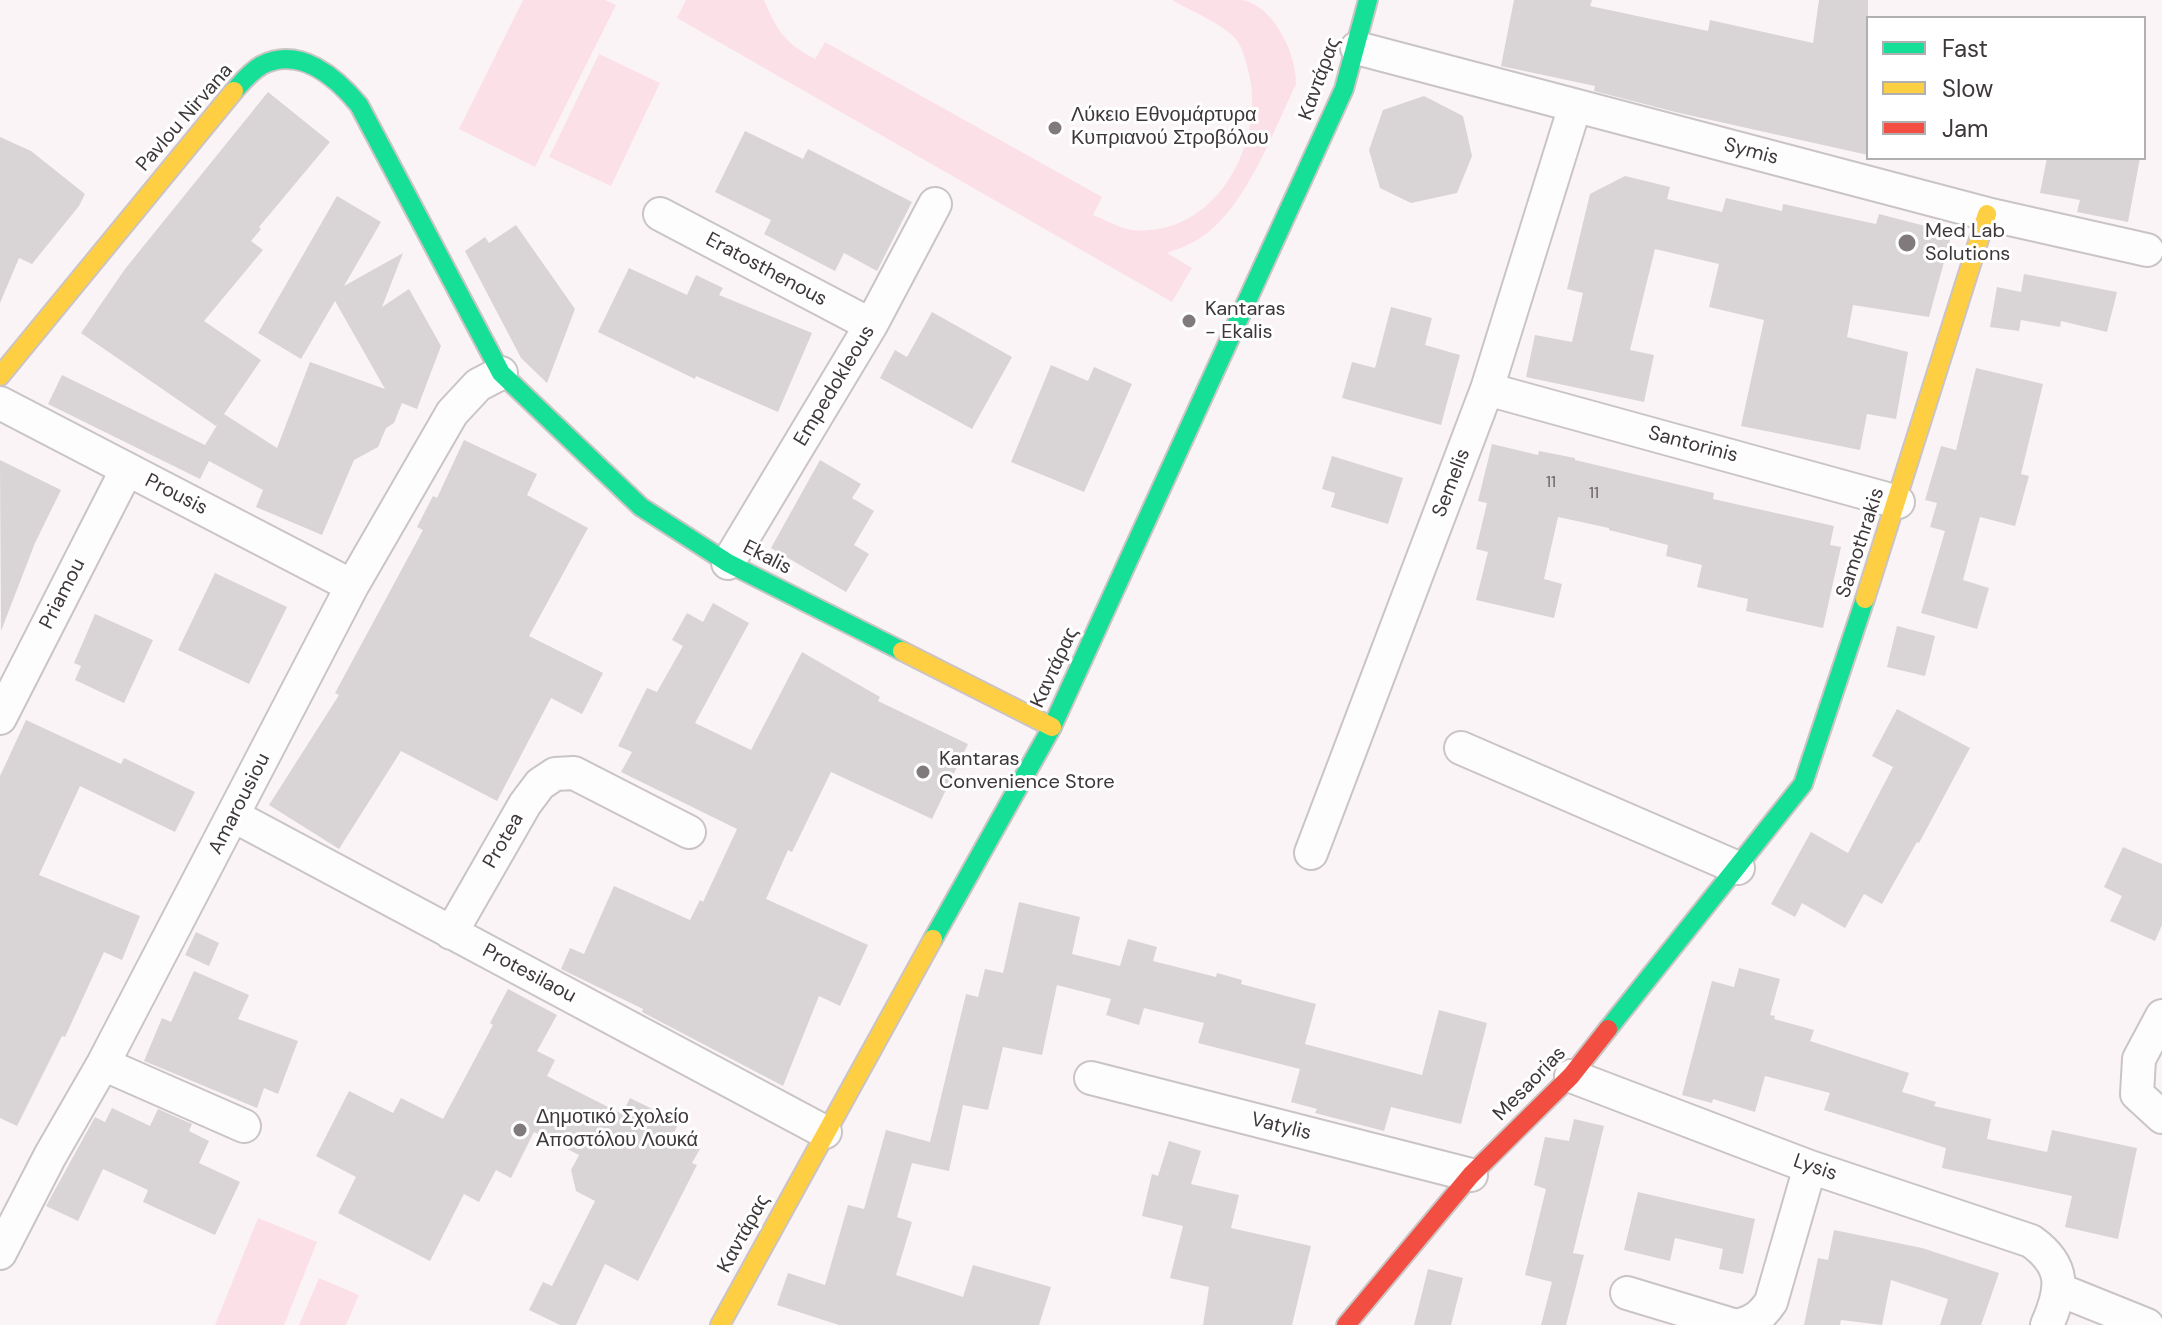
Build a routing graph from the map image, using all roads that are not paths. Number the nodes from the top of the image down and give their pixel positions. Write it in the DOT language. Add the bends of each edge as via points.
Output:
graph roads {
  1 [pos="1368,0"];
  2 [pos="1357,48"];
  3 [pos="1575,106"];
  4 [pos="935,204"];
  5 [pos="660,214"];
  6 [pos="1987,214"];
  7 [pos="2147,250"];
  8 [pos="871,325"];
  9 [pos="501,373"];
  10 [pos="0,376"];
  11 [pos="1487,389"];
  12 [pos="0,403"];
  13 [pos="127,469"];
  14 [pos="1898,502"];
  15 [pos="728,563"];
  16 [pos="352,586"];
  17 [pos="7,686"];
  18 [pos="0,718"];
  19 [pos="1052,727"];
  20 [pos="1461,748"];
  21 [pos="234,816"];
  22 [pos="689,832"];
  23 [pos="1311,853"];
  24 [pos="1738,868"];
  25 [pos="451,933"];
  26 [pos="2162,1016"];
  27 [pos="103,1064"];
  28 [pos="1571,1076"];
  29 [pos="1091,1078"];
  30 [pos="2162,1117"];
  31 [pos="244,1126"];
  32 [pos="825,1132"];
  33 [pos="1810,1167"];
  34 [pos="1471,1175"];
  35 [pos="0,1253"];
  36 [pos="2057,1276"];
  37 [pos="1627,1293"];
  38 [pos="725,1324"];
  39 [pos="1346,1325"];
  40 [pos="1733,1325"];
  41 [pos="1740,1325"];
  42 [pos="2047,1325"];
  43 [pos="2147,1325"];
  1 -- 2 [label="street, Καντάρας"];
  2 -- 3 [label="street, Symis"];
  2 -- 19 [label="street, Καντάρας" via="1344,89"];
  3 -- 6 [label="street, Symis"];
  3 -- 11 [label="street, Semelis"];
  4 -- 8 [label="street, Empedokleous"];
  5 -- 8 [label="street, Eratosthenous"];
  6 -- 7 [label="street, Symis"];
  6 -- 14 [label="street, Samothrakis"];
  8 -- 15 [label="street, Empedokleous"];
  9 -- 10 [label="street, Pavlou Nirvana" via="359,105 344,85 320,68 285,60 260,66 236,88"];
  9 -- 15 [label="street, Ekalis" via="641,507"];
  9 -- 16 [label="street, Amarousiou" via="478,385 452,413"];
  11 -- 14 [label="street, Santorinis"];
  11 -- 23 [label="street, Semelis"];
  12 -- 13 [label="street, Prousis"];
  13 -- 16 [label="street, Prousis"];
  13 -- 17 [label="street, Priamou"];
  14 -- 24 [label="street, Samothrakis" via="1803,784"];
  15 -- 19 [label="street, Ekalis"];
  16 -- 21 [label="street, Amarousiou"];
  17 -- 18 [label="street, Priamou"];
  19 -- 32 [label="street, Καντάρας"];
  20 -- 24 [label="street"];
  21 -- 25 [label="street, Protesilaou"];
  21 -- 27 [label="street, Amarousiou"];
  22 -- 25 [label="street, Protea" via="574,773 555,774 540,784"];
  24 -- 28 [label="street, Mesaorias"];
  25 -- 32 [label="street, Protesilaou"];
  26 -- 30 [label="street" via="2139,1059 2137,1094"];
  27 -- 31 [label="street"];
  27 -- 35 [label="street, Amarousiou"];
  28 -- 33 [label="street, Lysis"];
  28 -- 34 [label="street, Mesaorias"];
  29 -- 34 [label="street, Vatylis"];
  32 -- 38 [label="street, Καντάρας"];
  33 -- 36 [label="street, Lysis" via="2031,1241"];
  33 -- 41 [label="street" via="1771,1302 1763,1314"];
  34 -- 39 [label="street, Mesaorias"];
  36 -- 42 [label="street"];
  36 -- 43 [label="street, Lysis"];
  37 -- 40 [label="street"];
}
